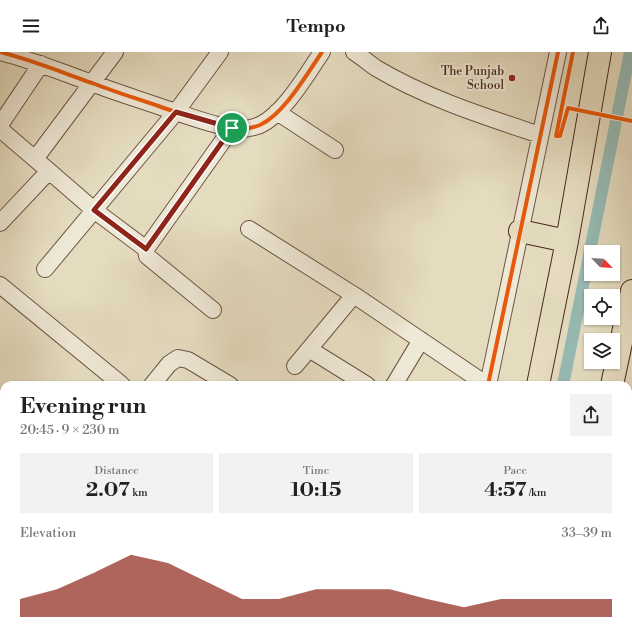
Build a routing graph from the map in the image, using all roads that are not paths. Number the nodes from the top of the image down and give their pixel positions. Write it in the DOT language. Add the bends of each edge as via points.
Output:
graph roads {
  1 [pos="115,52"];
  2 [pos="220,52"];
  3 [pos="322,52"];
  4 [pos="354,52"];
  5 [pos="558,52"];
  6 [pos="11,53"];
  7 [pos="600,57"];
  8 [pos="41,64"];
  9 [pos="91,83"];
  10 [pos="176,112"];
  11 [pos="277,112"];
  12 [pos="0,125"];
  13 [pos="232,128"];
  14 [pos="0,129"];
  15 [pos="540,136"];
  16 [pos="335,150"];
  17 [pos="35,159"];
  18 [pos="49,171"];
  19 [pos="94,210"];
  20 [pos="0,223"];
  21 [pos="249,229"];
  22 [pos="520,231"];
  23 [pos="567,241"];
  24 [pos="146,249"];
  25 [pos="44,269"];
  26 [pos="0,285"];
  27 [pos="632,291"];
  28 [pos="354,295"];
  29 [pos="212,310"];
  30 [pos="421,340"];
  31 [pos="309,349"];
  32 [pos="295,366"];
  33 [pos="117,381"];
  34 [pos="155,381"];
  35 [pos="224,381"];
  36 [pos="361,381"];
  37 [pos="396,381"];
  38 [pos="481,381"];
  39 [pos="488,381"];
  40 [pos="539,381"];
  41 [pos="613,381"];
  1 -- 9 [label="street"];
  2 -- 10 [label="street"];
  3 -- 11 [label="street"];
  4 -- 15 [label="street" via="376,68 410,86"];
  5 -- 15 [label="street"];
  6 -- 8 [label="street"];
  7 -- 23 [label="highway"];
  8 -- 9 [label="street"];
  8 -- 12 [label="street"];
  9 -- 10 [label="street"];
  9 -- 17 [label="street"];
  10 -- 13 [label="street"];
  10 -- 19 [label="street"];
  11 -- 13 [label="street" via="260,125 247,129"];
  11 -- 16 [label="street"];
  13 -- 24 [label="street"];
  14 -- 17 [label="street"];
  15 -- 22 [label="street"];
  17 -- 18 [label="street"];
  18 -- 19 [label="street"];
  18 -- 20 [label="street"];
  19 -- 24 [label="street"];
  19 -- 25 [label="street"];
  21 -- 28 [label="street"];
  22 -- 23 [label="highway"];
  22 -- 39 [label="street"];
  23 -- 40 [label="highway"];
  24 -- 29 [label="street" via="147,256"];
  26 -- 33 [label="street"];
  27 -- 41 [label="highway"];
  28 -- 30 [label="street"];
  28 -- 31 [label="street"];
  30 -- 37 [label="street"];
  30 -- 38 [label="street"];
  31 -- 32 [label="street"];
  31 -- 36 [label="street"];
  34 -- 35 [label="street" via="169,364 178,358 200,366"];
}
